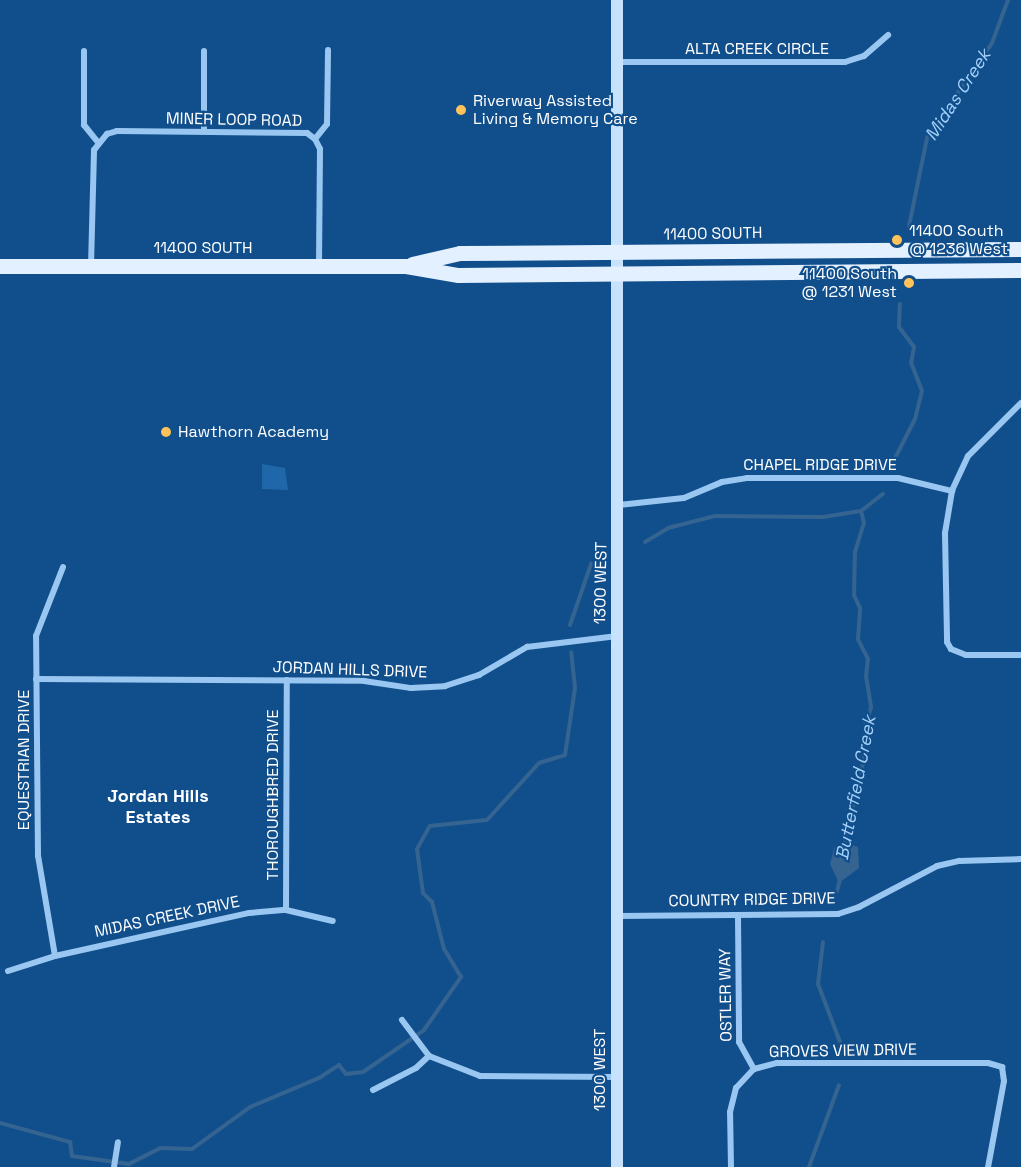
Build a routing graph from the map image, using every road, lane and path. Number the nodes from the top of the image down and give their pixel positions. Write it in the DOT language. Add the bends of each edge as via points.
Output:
graph roads {
  1 [pos="617,0"];
  2 [pos="888,35"];
  3 [pos="328,50"];
  4 [pos="84,51"];
  5 [pos="204,51"];
  6 [pos="616,63"];
  7 [pos="204,131"];
  8 [pos="315,139"];
  9 [pos="98,142"];
  10 [pos="1021,249"];
  11 [pos="617,253"];
  12 [pos="0,266"];
  13 [pos="91,266"];
  14 [pos="319,266"];
  15 [pos="406,266"];
  16 [pos="1021,270"];
  17 [pos="617,274"];
  18 [pos="1021,403"];
  19 [pos="952,491"];
  20 [pos="619,505"];
  21 [pos="63,567"];
  22 [pos="617,636"];
  23 [pos="1021,655"];
  24 [pos="36,679"];
  25 [pos="286,680"];
  26 [pos="1021,859"];
  27 [pos="286,910"];
  28 [pos="616,916"];
  29 [pos="738,916"];
  30 [pos="333,921"];
  31 [pos="55,956"];
  32 [pos="8,970"];
  33 [pos="402,1020"];
  34 [pos="429,1056"];
  35 [pos="754,1070"];
  36 [pos="616,1077"];
  37 [pos="373,1090"];
  38 [pos="118,1142"];
  39 [pos="114,1167"];
  40 [pos="617,1167"];
  41 [pos="731,1167"];
  42 [pos="988,1167"];
  1 -- 6 [label="street, 1300 WEST"];
  2 -- 6 [label="street, ALTA CREEK CIRCLE" via="864,56 845,62"];
  3 -- 8 [label="street" via="327,124"];
  4 -- 9 [label="street" via="84,125"];
  5 -- 7 [label="street"];
  6 -- 11 [label="street, 1300 WEST"];
  7 -- 8 [label="street, MINER LOOP ROAD" via="300,131"];
  7 -- 9 [label="street, MINER LOOP ROAD" via="117,131"];
  8 -- 14 [label="street, MINER LOOP ROAD" via="320,150"];
  9 -- 13 [label="street" via="94,150"];
  10 -- 11 [label="main road, 11400 SOUTH"];
  11 -- 15 [label="main road, 11400 SOUTH" via="460,254"];
  11 -- 17 [label="street, 1300 WEST"];
  12 -- 13 [label="main road, 11400 SOUTH"];
  13 -- 14 [label="main road, 11400 SOUTH"];
  14 -- 15 [label="main road, 11400 SOUTH"];
  15 -- 17 [label="main road, 11400 SOUTH" via="458,275"];
  16 -- 17 [label="main road, 11400 SOUTH"];
  17 -- 20 [label="street, 1300 WEST"];
  18 -- 19 [label="street" via="978,443"];
  19 -- 20 [label="street, CHAPEL RIDGE DRIVE" via="898,478 747,478 722,482 684,498"];
  19 -- 23 [label="street" via="945,533 947,642 951,649 966,655"];
  20 -- 22 [label="street, 1300 WEST"];
  21 -- 24 [label="street, EQUESTRIAN DRIVE" via="36,636"];
  22 -- 25 [label="street, JORDAN HILLS DRIVE" via="527,647 479,675 445,686 411,688 364,681"];
  22 -- 28 [label="street, 1300 WEST"];
  24 -- 25 [label="street, JORDAN HILLS DRIVE"];
  24 -- 31 [label="street, EQUESTRIAN DRIVE" via="38,855"];
  25 -- 27 [label="street, THOROUGHBRED DRIVE"];
  26 -- 29 [label="street, COUNTRY RIDGE DRIVE" via="959,861 937,866 838,914"];
  27 -- 30 [label="street, MIDAS CREEK DRIVE"];
  27 -- 31 [label="street, MIDAS CREEK DRIVE" via="219,919"];
  28 -- 29 [label="street, COUNTRY RIDGE DRIVE"];
  28 -- 36 [label="street, 1300 WEST"];
  29 -- 35 [label="street, OSTLER WAY" via="739,1042"];
  31 -- 32 [label="street, MIDAS CREEK DRIVE"];
  33 -- 34 [label="street"];
  34 -- 36 [label="street" via="480,1076"];
  34 -- 37 [label="street" via="416,1068"];
  35 -- 41 [label="street, GROVES VIEW DRIVE" via="744,1077 732,1100"];
  35 -- 42 [label="street, GROVES VIEW DRIVE" via="777,1063 987,1063 1002,1067 1004,1081"];
  36 -- 40 [label="street, 1300 WEST"];
  38 -- 39 [label="street"];
}
